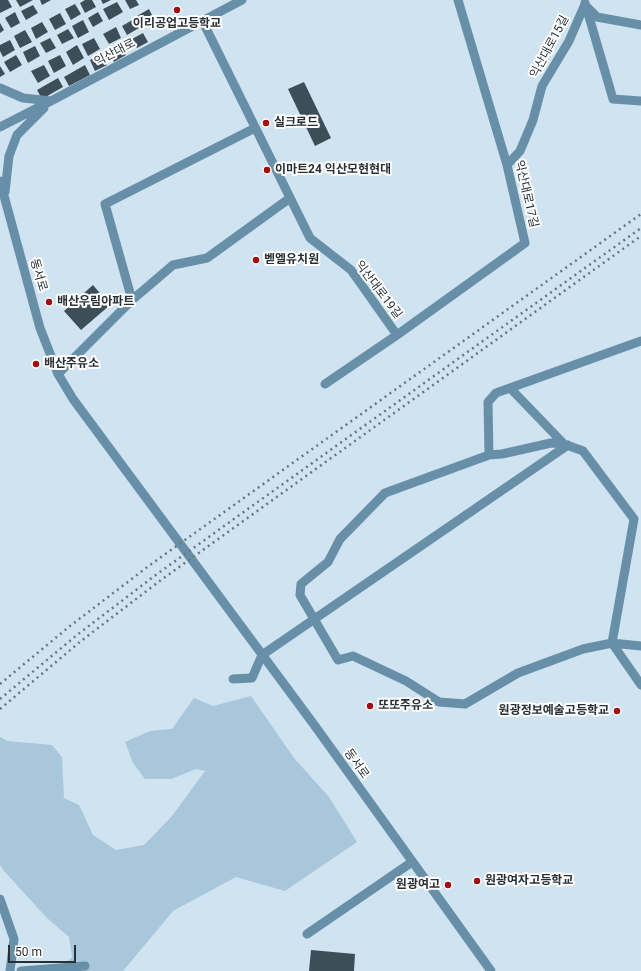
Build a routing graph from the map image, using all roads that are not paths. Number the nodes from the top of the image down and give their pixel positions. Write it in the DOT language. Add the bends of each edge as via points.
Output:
graph roads {
  1 [pos="242,0"];
  2 [pos="458,0"];
  3 [pos="584,2"];
  4 [pos="202,20"];
  5 [pos="641,25"];
  6 [pos="0,88"];
  7 [pos="51,101"];
  8 [pos="641,101"];
  9 [pos="0,127"];
  10 [pos="255,128"];
  11 [pos="507,164"];
  12 [pos="0,181"];
  13 [pos="2,198"];
  14 [pos="290,198"];
  15 [pos="132,300"];
  16 [pos="397,335"];
  17 [pos="641,341"];
  18 [pos="58,374"];
  19 [pos="325,384"];
  20 [pos="511,389"];
  21 [pos="566,445"];
  22 [pos="489,455"];
  23 [pos="638,516"];
  24 [pos="314,620"];
  25 [pos="612,643"];
  26 [pos="641,646"];
  27 [pos="262,655"];
  28 [pos="234,679"];
  29 [pos="641,685"];
  30 [pos="412,862"];
  31 [pos="0,899"];
  32 [pos="307,934"];
  33 [pos="85,966"];
  34 [pos="10,971"];
  35 [pos="21,971"];
  36 [pos="491,971"];
  1 -- 4 [label="street, 익산대로"];
  2 -- 11 [label="street, 익산대로17길"];
  3 -- 5 [label="street" via="597,17"];
  3 -- 8 [label="street, 익산대로15길" via="613,99"];
  3 -- 11 [label="street, 익산대로15길" via="569,41 542,86 533,120 520,151"];
  4 -- 7 [label="street, 익산대로"];
  4 -- 10 [label="street, 익산대로19길"];
  6 -- 7 [label="street" via="23,98"];
  7 -- 9 [label="street, 익산대로"];
  7 -- 13 [label="street" via="17,135 9,156"];
  10 -- 14 [label="street, 익산대로19길"];
  10 -- 15 [label="street" via="104,204"];
  11 -- 16 [label="street, 익산대로17길" via="525,243"];
  12 -- 13 [label="street, 동서로"];
  13 -- 18 [label="street, 동서로" via="40,328"];
  14 -- 15 [label="street" via="206,258 173,265"];
  14 -- 16 [label="street, 익산대로19길" via="310,238 351,270"];
  15 -- 18 [label="street"];
  16 -- 19 [label="street, 익산대로19길"];
  17 -- 20 [label="street"];
  18 -- 27 [label="street, 동서로" via="82,412"];
  20 -- 21 [label="street"];
  20 -- 22 [label="street" via="496,393 488,402"];
  21 -- 22 [label="street" via="551,443"];
  21 -- 23 [label="street" via="583,451"];
  21 -- 24 [label="street"];
  22 -- 24 [label="street" via="385,493 340,540 328,562 301,584 300,595"];
  23 -- 25 [label="street"];
  24 -- 25 [label="street" via="338,660 353,656 406,682 439,702 465,704 518,673 583,649"];
  24 -- 27 [label="street"];
  25 -- 26 [label="street"];
  25 -- 29 [label="street"];
  27 -- 28 [label="street" via="252,678"];
  27 -- 30 [label="street, 동서로"];
  30 -- 32 [label="street"];
  30 -- 36 [label="street, 동서로"];
  31 -- 34 [label="street" via="14,939"];
  33 -- 35 [label="street"];
}
